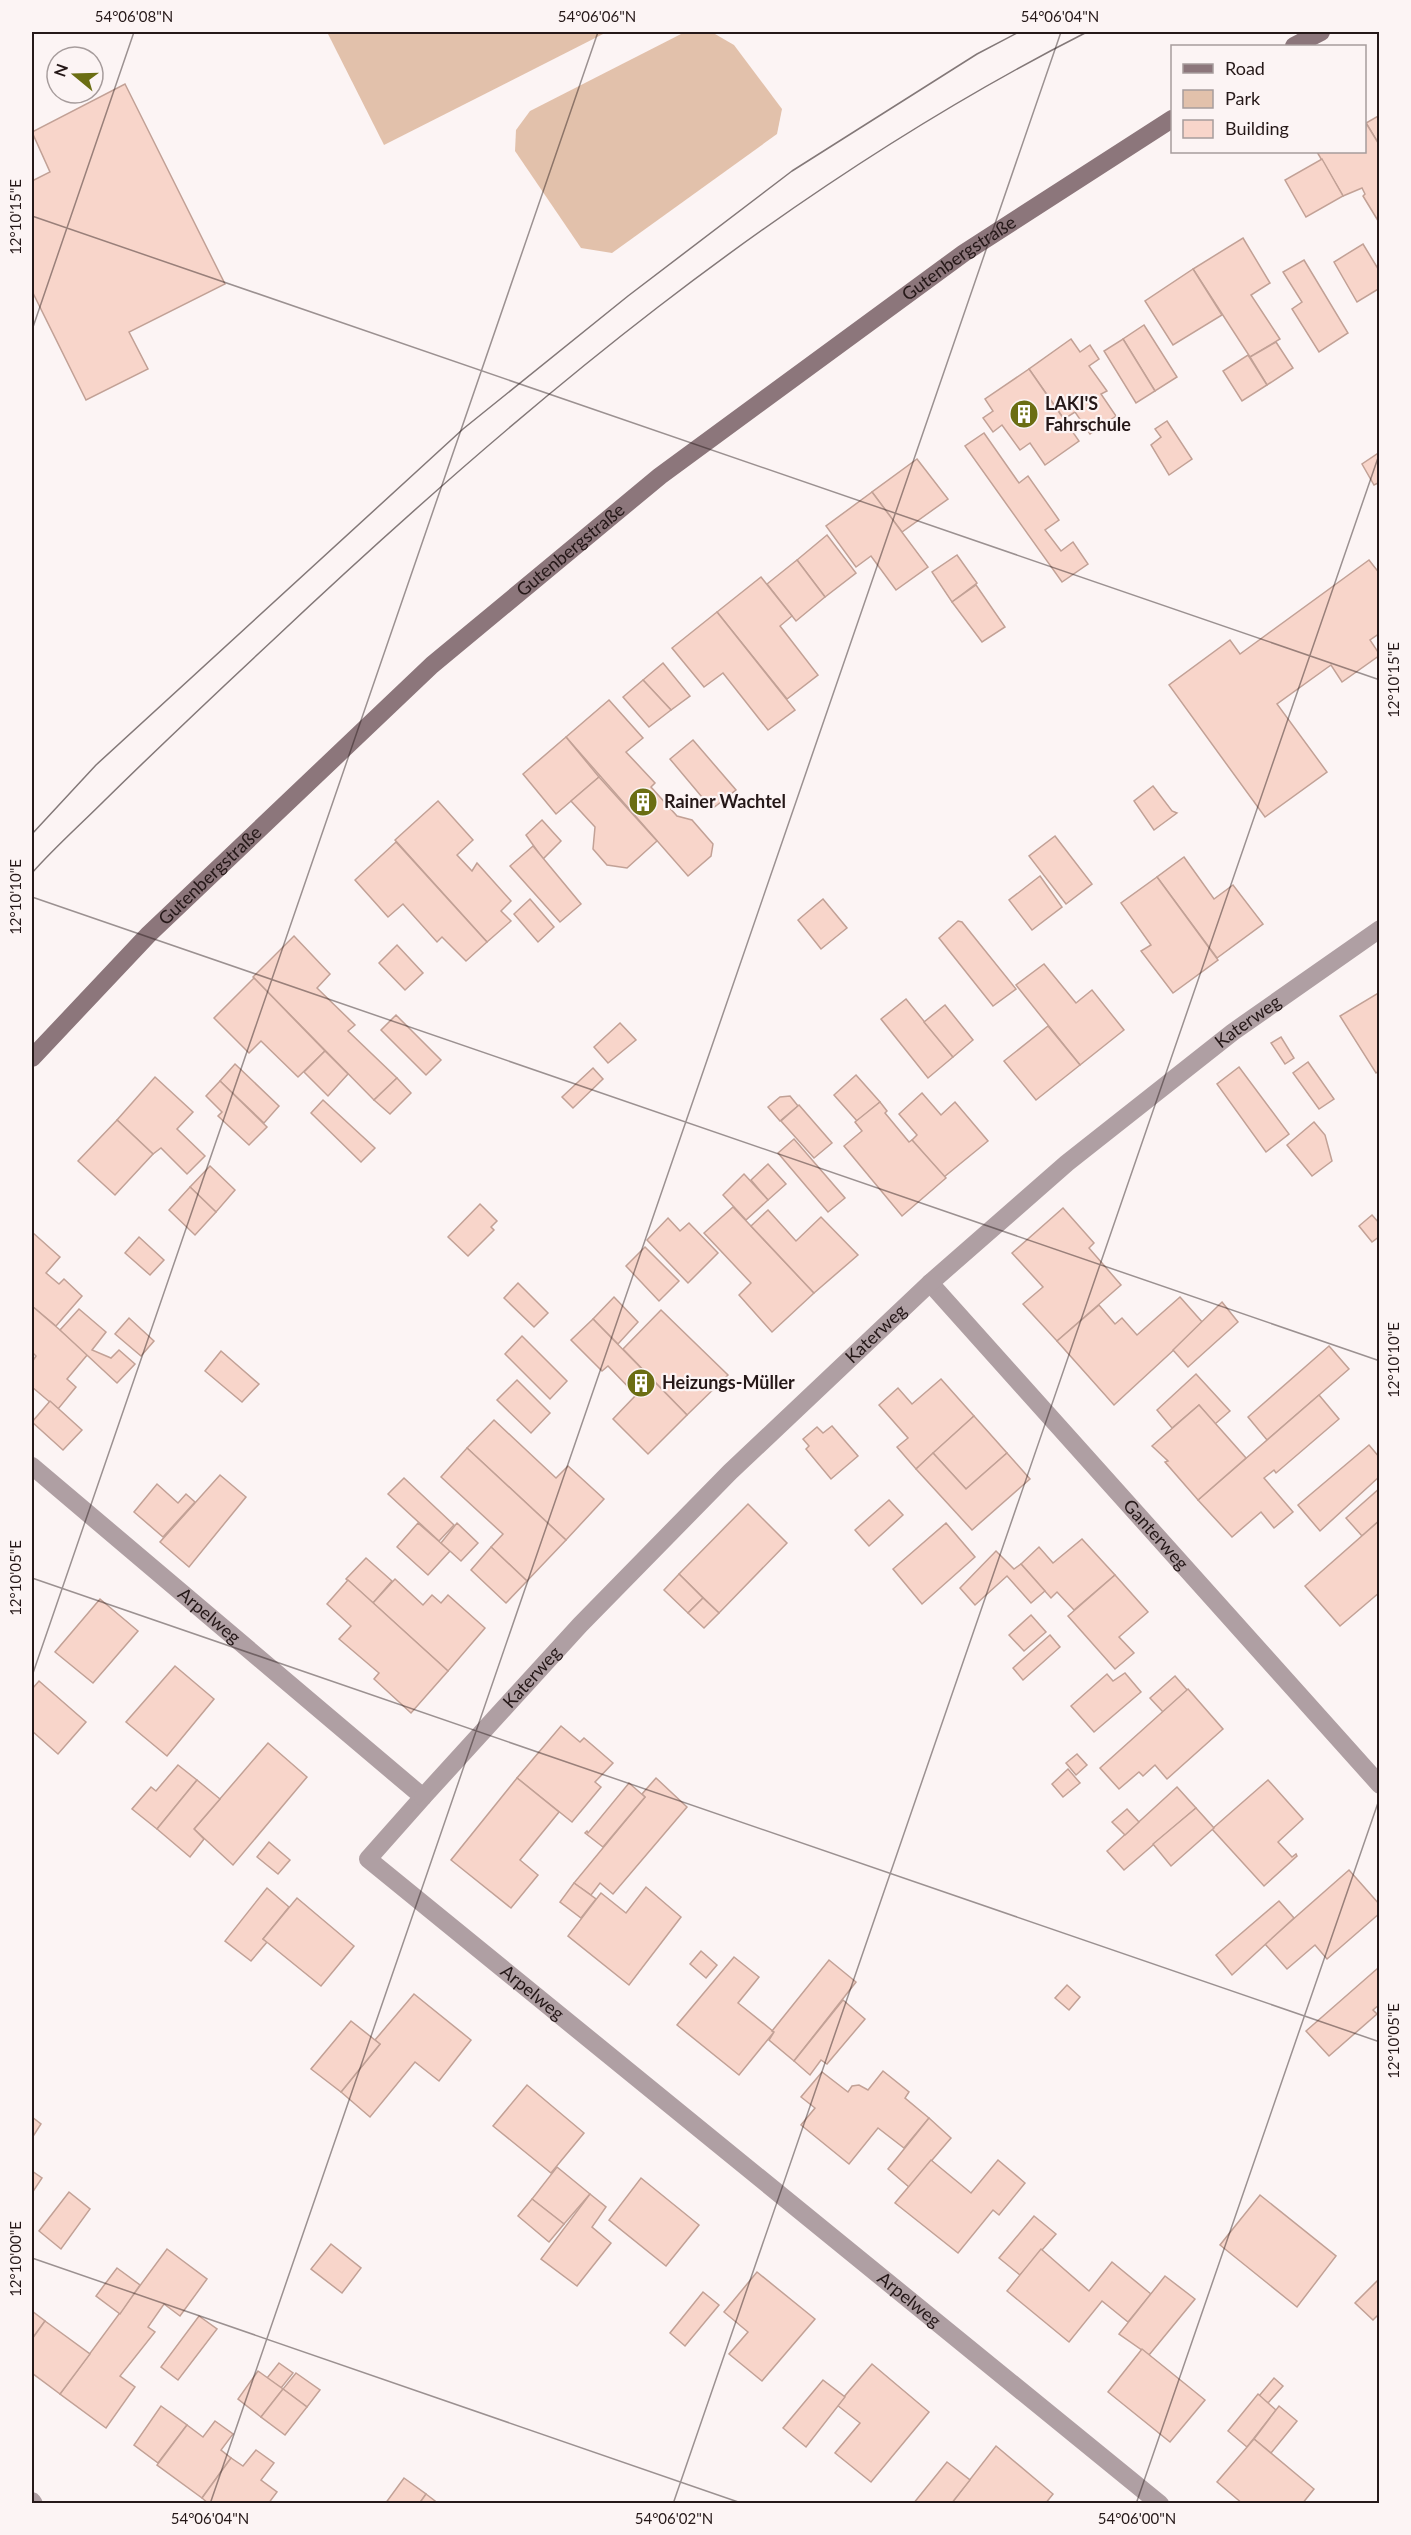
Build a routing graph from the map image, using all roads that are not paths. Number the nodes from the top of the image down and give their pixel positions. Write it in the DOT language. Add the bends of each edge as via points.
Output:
graph roads {
  1 [pos="1321,32"];
  2 [pos="1296,45"];
  3 [pos="1171,120"];
  4 [pos="1380,928"];
  5 [pos="32,1058"];
  6 [pos="930,1283"];
  7 [pos="32,1466"];
  8 [pos="1380,1785"];
  9 [pos="423,1797"];
  10 [pos="1160,2504"];
  1 -- 2 [label="street"];
  3 -- 5 [label="street, Gutenbergstraße" via="964,253 660,476 432,665 149,934"];
  4 -- 6 [label="street, Katerweg" via="1233,1032 1159,1090 1067,1163"];
  6 -- 8 [label="street, Ganterweg"];
  6 -- 9 [label="street, Katerweg" via="730,1472 580,1625"];
  7 -- 9 [label="street, Arpelweg"];
  9 -- 10 [label="street, Arpelweg" via="368,1859"];
}
